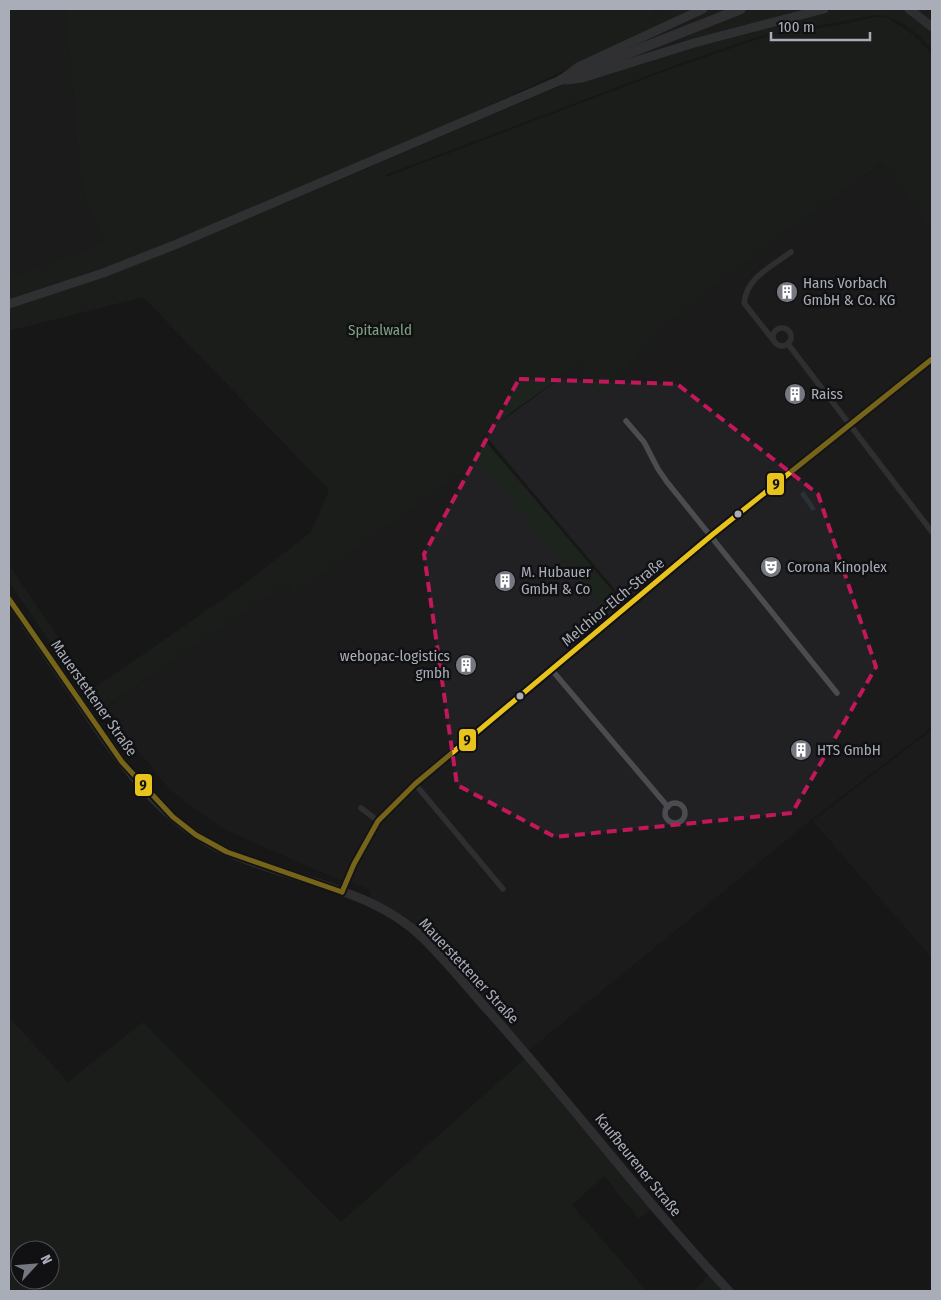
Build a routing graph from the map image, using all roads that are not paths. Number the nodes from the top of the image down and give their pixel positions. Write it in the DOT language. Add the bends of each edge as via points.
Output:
graph roads {
  1 [pos="703,9"];
  2 [pos="741,9"];
  3 [pos="824,9"];
  4 [pos="909,9"];
  5 [pos="932,27"];
  6 [pos="561,80"];
  7 [pos="791,252"];
  8 [pos="9,304"];
  9 [pos="774,341"];
  10 [pos="788,344"];
  11 [pos="932,359"];
  12 [pos="626,422"];
  13 [pos="849,424"];
  14 [pos="932,532"];
  15 [pos="712,535"];
  16 [pos="9,598"];
  17 [pos="551,670"];
  18 [pos="837,693"];
  19 [pos="415,784"];
  20 [pos="668,807"];
  21 [pos="361,808"];
  22 [pos="378,821"];
  23 [pos="503,889"];
  24 [pos="342,892"];
  25 [pos="528,1054"];
  26 [pos="729,1291"];
  1 -- 6 [label="main road" via="578,67"];
  2 -- 6 [label="highway"];
  3 -- 6 [label="main road" via="694,42 582,78"];
  4 -- 5 [label="main road"];
  6 -- 8 [label="main road" via="178,244"];
  7 -- 9 [label="street" via="745,289 744,303"];
  9 -- 10 [label="street" via="781,346"];
  9 -- 10 [label="street" via="774,332 784,328 791,334"];
  10 -- 13 [label="street"];
  11 -- 13 [label="street, Melchior-Elch-Straße"];
  12 -- 15 [label="street" via="644,442 667,482"];
  13 -- 14 [label="street"];
  13 -- 15 [label="street, Melchior-Elch-Straße" via="816,454"];
  15 -- 17 [label="street, Melchior-Elch-Straße"];
  15 -- 18 [label="street"];
  16 -- 24 [label="main road, Mauerstettener Straße" via="122,762 173,817 196,835 227,852"];
  17 -- 19 [label="street, Melchior-Elch-Straße"];
  17 -- 20 [label="street"];
  19 -- 22 [label="street, Melchior-Elch-Straße"];
  19 -- 23 [label="street"];
  21 -- 22 [label="street"];
  22 -- 24 [label="street, Melchior-Elch-Straße"];
  24 -- 25 [label="main road, Mauerstettener Straße" via="384,909 423,938"];
  25 -- 26 [label="main road, Kaufbeurener Straße" via="689,1249"];
}
